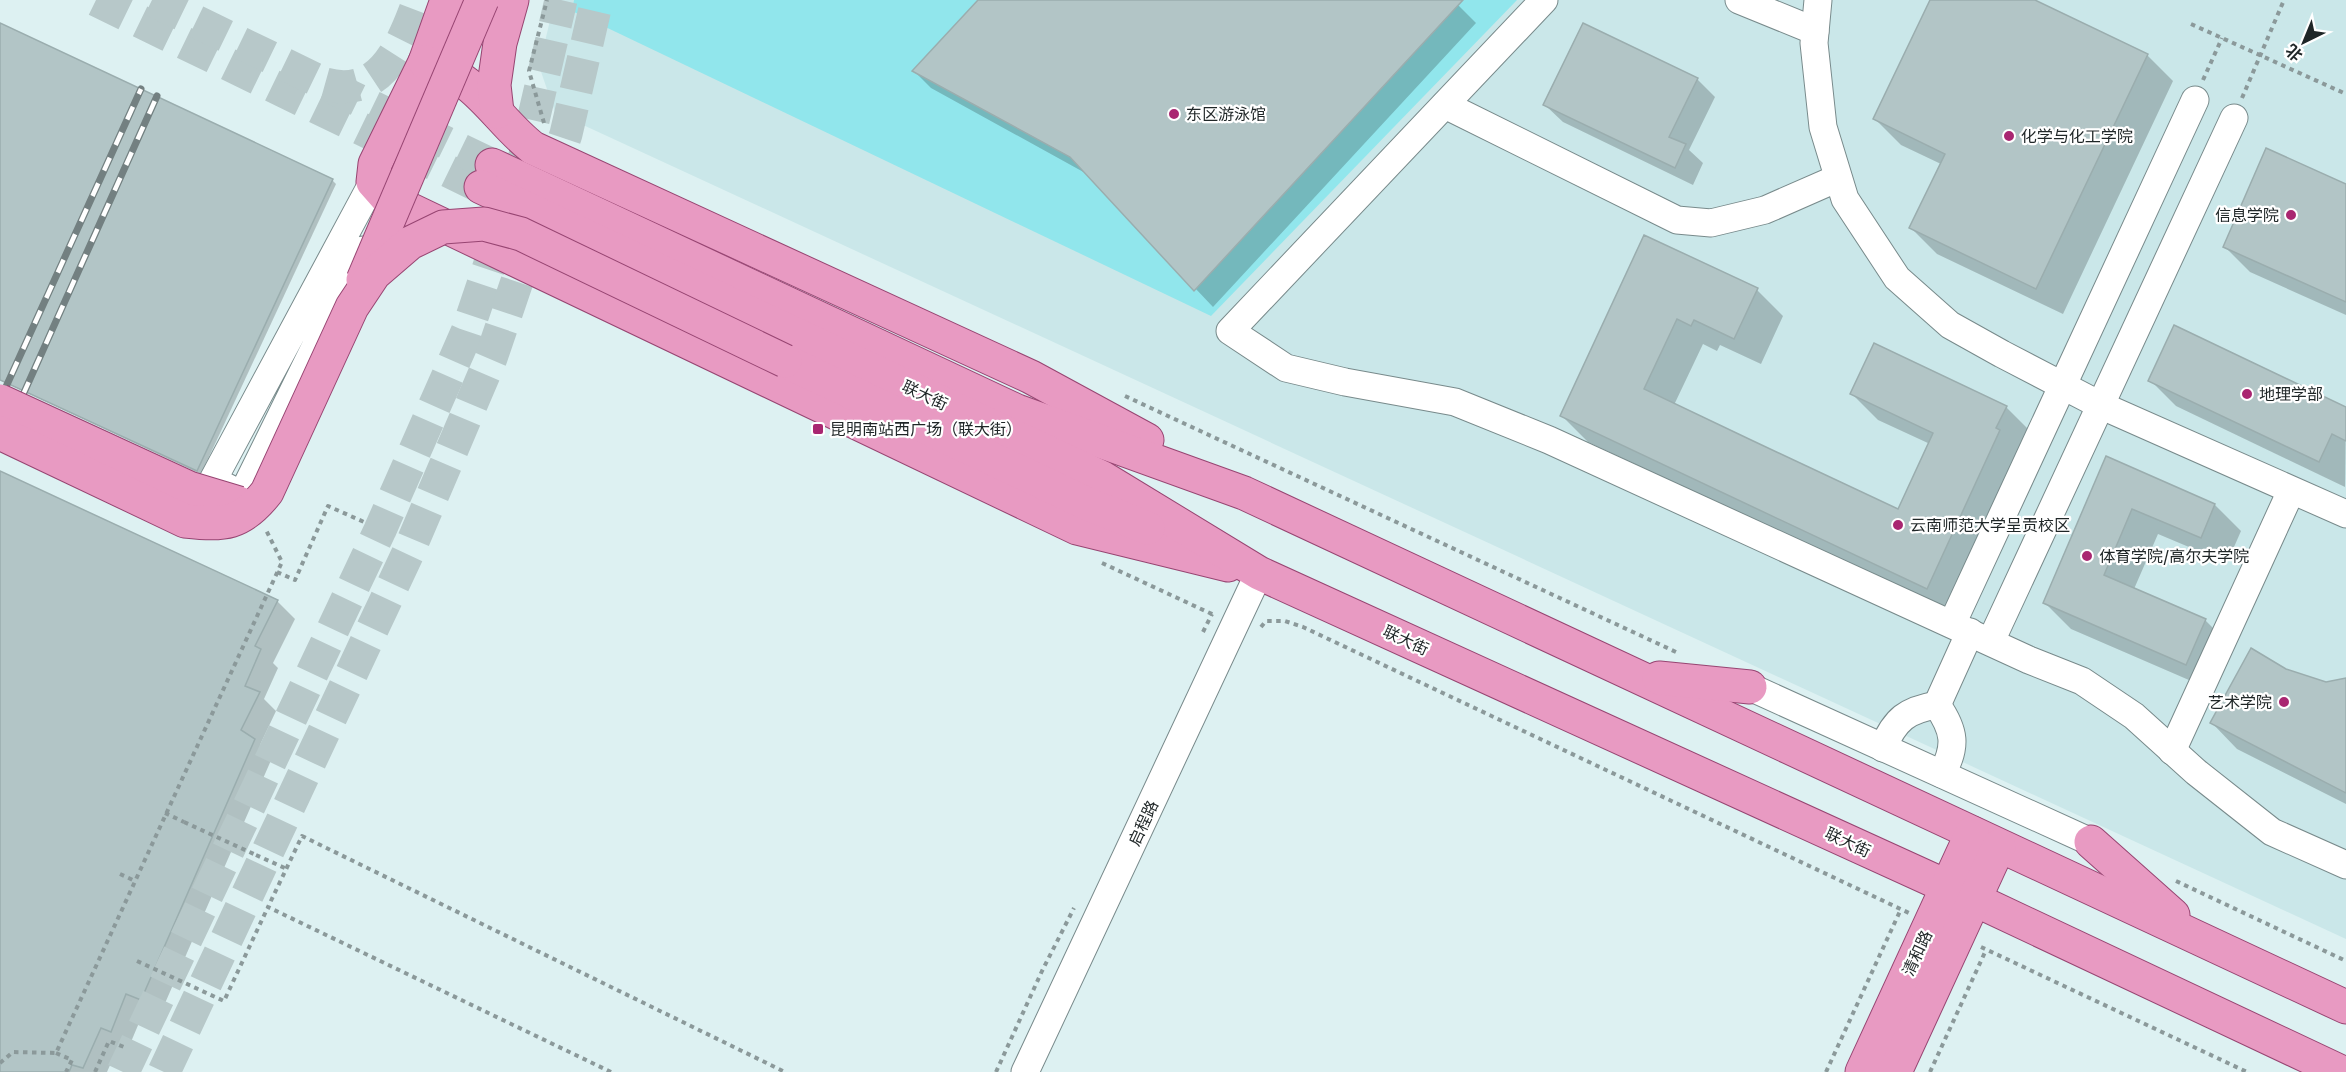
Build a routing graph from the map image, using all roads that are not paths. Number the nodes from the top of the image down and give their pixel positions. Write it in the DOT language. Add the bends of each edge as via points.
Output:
graph roads {
  1 [pos="447,0"];
  2 [pos="483,0"];
  3 [pos="512,0"];
  4 [pos="1544,0"];
  5 [pos="1740,0"];
  6 [pos="1818,0"];
  7 [pos="1815,31"];
  8 [pos="425,62"];
  9 [pos="2194,100"];
  10 [pos="1444,105"];
  11 [pos="497,112"];
  12 [pos="2234,118"];
  13 [pos="1838,178"];
  14 [pos="373,182"];
  15 [pos="412,210"];
  16 [pos="352,307"];
  17 [pos="2062,385"];
  18 [pos="0,401"];
  19 [pos="2100,405"];
  20 [pos="0,433"];
  21 [pos="2291,491"];
  22 [pos="1244,493"];
  23 [pos="261,500"];
  24 [pos="2346,514"];
  25 [pos="1259,573"];
  26 [pos="1971,632"];
  27 [pos="1633,675"];
  28 [pos="1750,687"];
  29 [pos="1937,705"];
  30 [pos="1883,748"];
  31 [pos="2172,751"];
  32 [pos="1942,774"];
  33 [pos="1985,839"];
  34 [pos="2091,842"];
  35 [pos="2346,866"];
  36 [pos="1961,894"];
  37 [pos="1958,937"];
  38 [pos="2199,938"];
  39 [pos="2346,1007"];
  40 [pos="1025,1072"];
  41 [pos="1862,1072"];
  42 [pos="1895,1072"];
  43 [pos="2341,1072"];
  1 -- 8 [label="main road"];
  2 -- 16 [label="main road, bridge"];
  3 -- 11 [label="main road" via="494,85"];
  4 -- 10 [label="street"];
  5 -- 7 [label="street"];
  6 -- 7 [label="street"];
  7 -- 13 [label="street" via="1822,127"];
  8 -- 11 [label="main road" via="466,82"];
  8 -- 14 [label="main road" via="375,164"];
  9 -- 17 [label="street"];
  10 -- 13 [label="street" via="1677,220 1711,223 1765,210"];
  10 -- 26 [label="street" via="1230,331 1286,368 1455,402 1549,440"];
  11 -- 22 [label="main road" via="532,148 1031,377"];
  12 -- 19 [label="street"];
  13 -- 17 [label="street" via="1845,199 1897,278 1950,325"];
  14 -- 15 [label="main road" via="388,199"];
  14 -- 15 [label="street" via="213,480 242,495 365,246 380,226"];
  15 -- 25 [label="main road" via="1077,528"];
  16 -- 23 [label="main road, bridge"];
  16 -- 25 [label="main road, bridge" via="374,274 410,243 443,227 484,224 521,234 1088,504"];
  17 -- 19 [label="street"];
  17 -- 26 [label="street"];
  18 -- 23 [label="main road, bridge" via="189,488 247,503"];
  19 -- 21 [label="street"];
  19 -- 26 [label="street"];
  20 -- 23 [label="main road, bridge" via="185,521 215,524 239,519"];
  21 -- 24 [label="street"];
  21 -- 31 [label="street"];
  22 -- 25 [label="main road, 联大街" via="1017,411 486,176 1103,478"];
  22 -- 27 [label="main road, 联大街"];
  25 -- 36 [label="main road, 联大街"];
  25 -- 40 [label="street, 启程路" via="1224,620"];
  26 -- 29 [label="street"];
  26 -- 31 [label="street" via="2082,681 2134,716"];
  27 -- 28 [label="main road"];
  27 -- 33 [label="main road, 联大街"];
  28 -- 30 [label="street"];
  29 -- 30 [label="street" via="1902,717"];
  29 -- 32 [label="street" via="1948,721 1953,739 1951,758"];
  30 -- 32 [label="street"];
  31 -- 35 [label="street" via="2272,832"];
  32 -- 34 [label="street"];
  33 -- 36 [label="main road, 清和路"];
  33 -- 38 [label="main road, 联大街"];
  34 -- 38 [label="main road"];
  36 -- 37 [label="main road, 清和路"];
  36 -- 43 [label="main road, 联大街"];
  37 -- 41 [label="main road, 清和路"];
  37 -- 42 [label="main road, 清和路"];
  38 -- 39 [label="main road, 联大街"];
}
